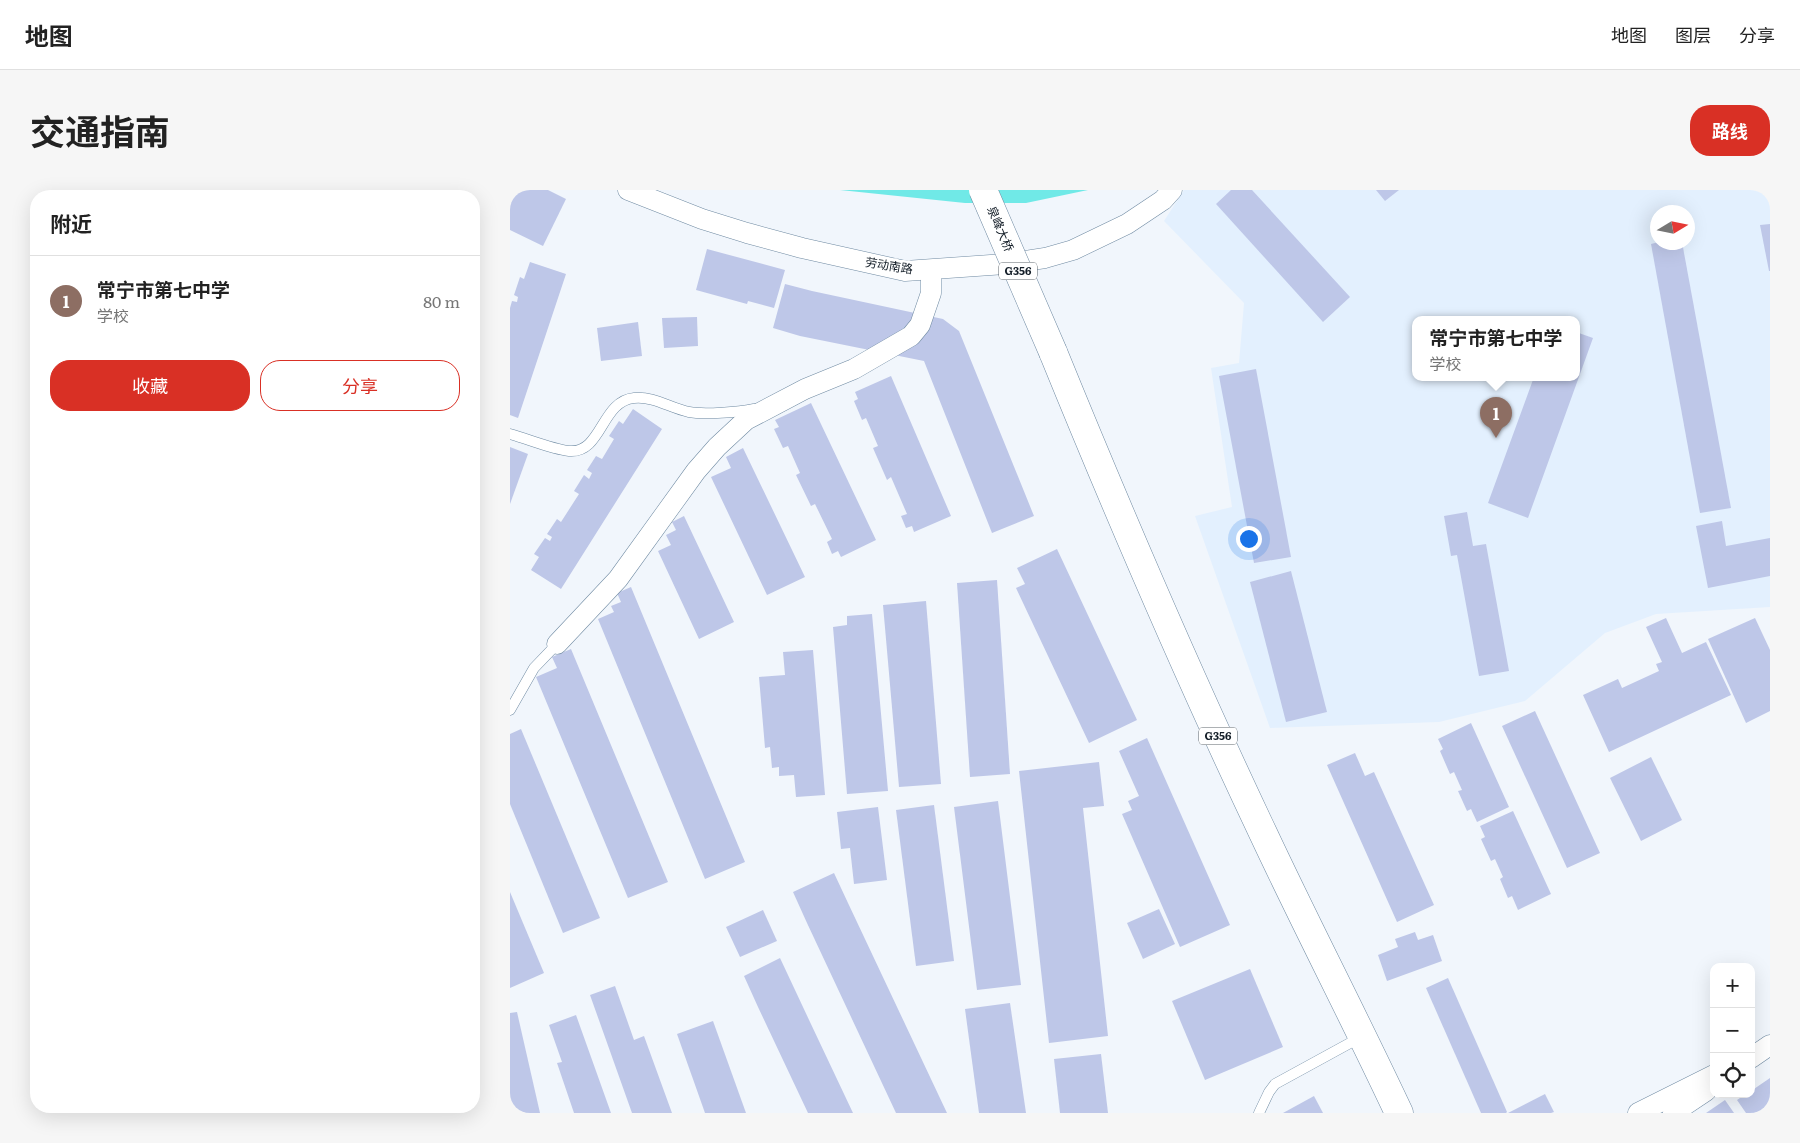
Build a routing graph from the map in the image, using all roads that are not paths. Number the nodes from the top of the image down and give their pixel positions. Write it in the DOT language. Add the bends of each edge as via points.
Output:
graph roads {
  1 [pos="628,190"];
  2 [pos="983,190"];
  3 [pos="1172,190"];
  4 [pos="931,270"];
  5 [pos="770,406"];
  6 [pos="510,434"];
  7 [pos="557,644"];
  8 [pos="510,710"];
  9 [pos="1362,1036"];
  10 [pos="1710,1077"];
  11 [pos="1710,1088"];
  12 [pos="1259,1113"];
  13 [pos="1399,1113"];
  14 [pos="1638,1113"];
  15 [pos="1672,1113"];
  1 -- 4 [label="street, 劳动南路" via="702,219 802,248 895,270"];
  2 -- 9 [label="highway, 泉峰大桥 / G356, bridge" via="1198,694"];
  3 -- 4 [label="street, 劳动南路" via="1163,200 1126,224 1073,250 1005,264"];
  4 -- 5 [label="street" via="931,293 920,325 911,336 854,369"];
  5 -- 6 [label="lane" via="739,412 690,412 647,397 631,398 619,402 585,448 571,451"];
  5 -- 7 [label="street" via="746,420 717,447 696,471 618,580"];
  7 -- 8 [label="lane" via="534,668"];
  9 -- 12 [label="lane" via="1275,1084"];
  9 -- 13 [label="highway, G356"];
  10 -- 14 [label="street"];
  11 -- 15 [label="street"];
}
